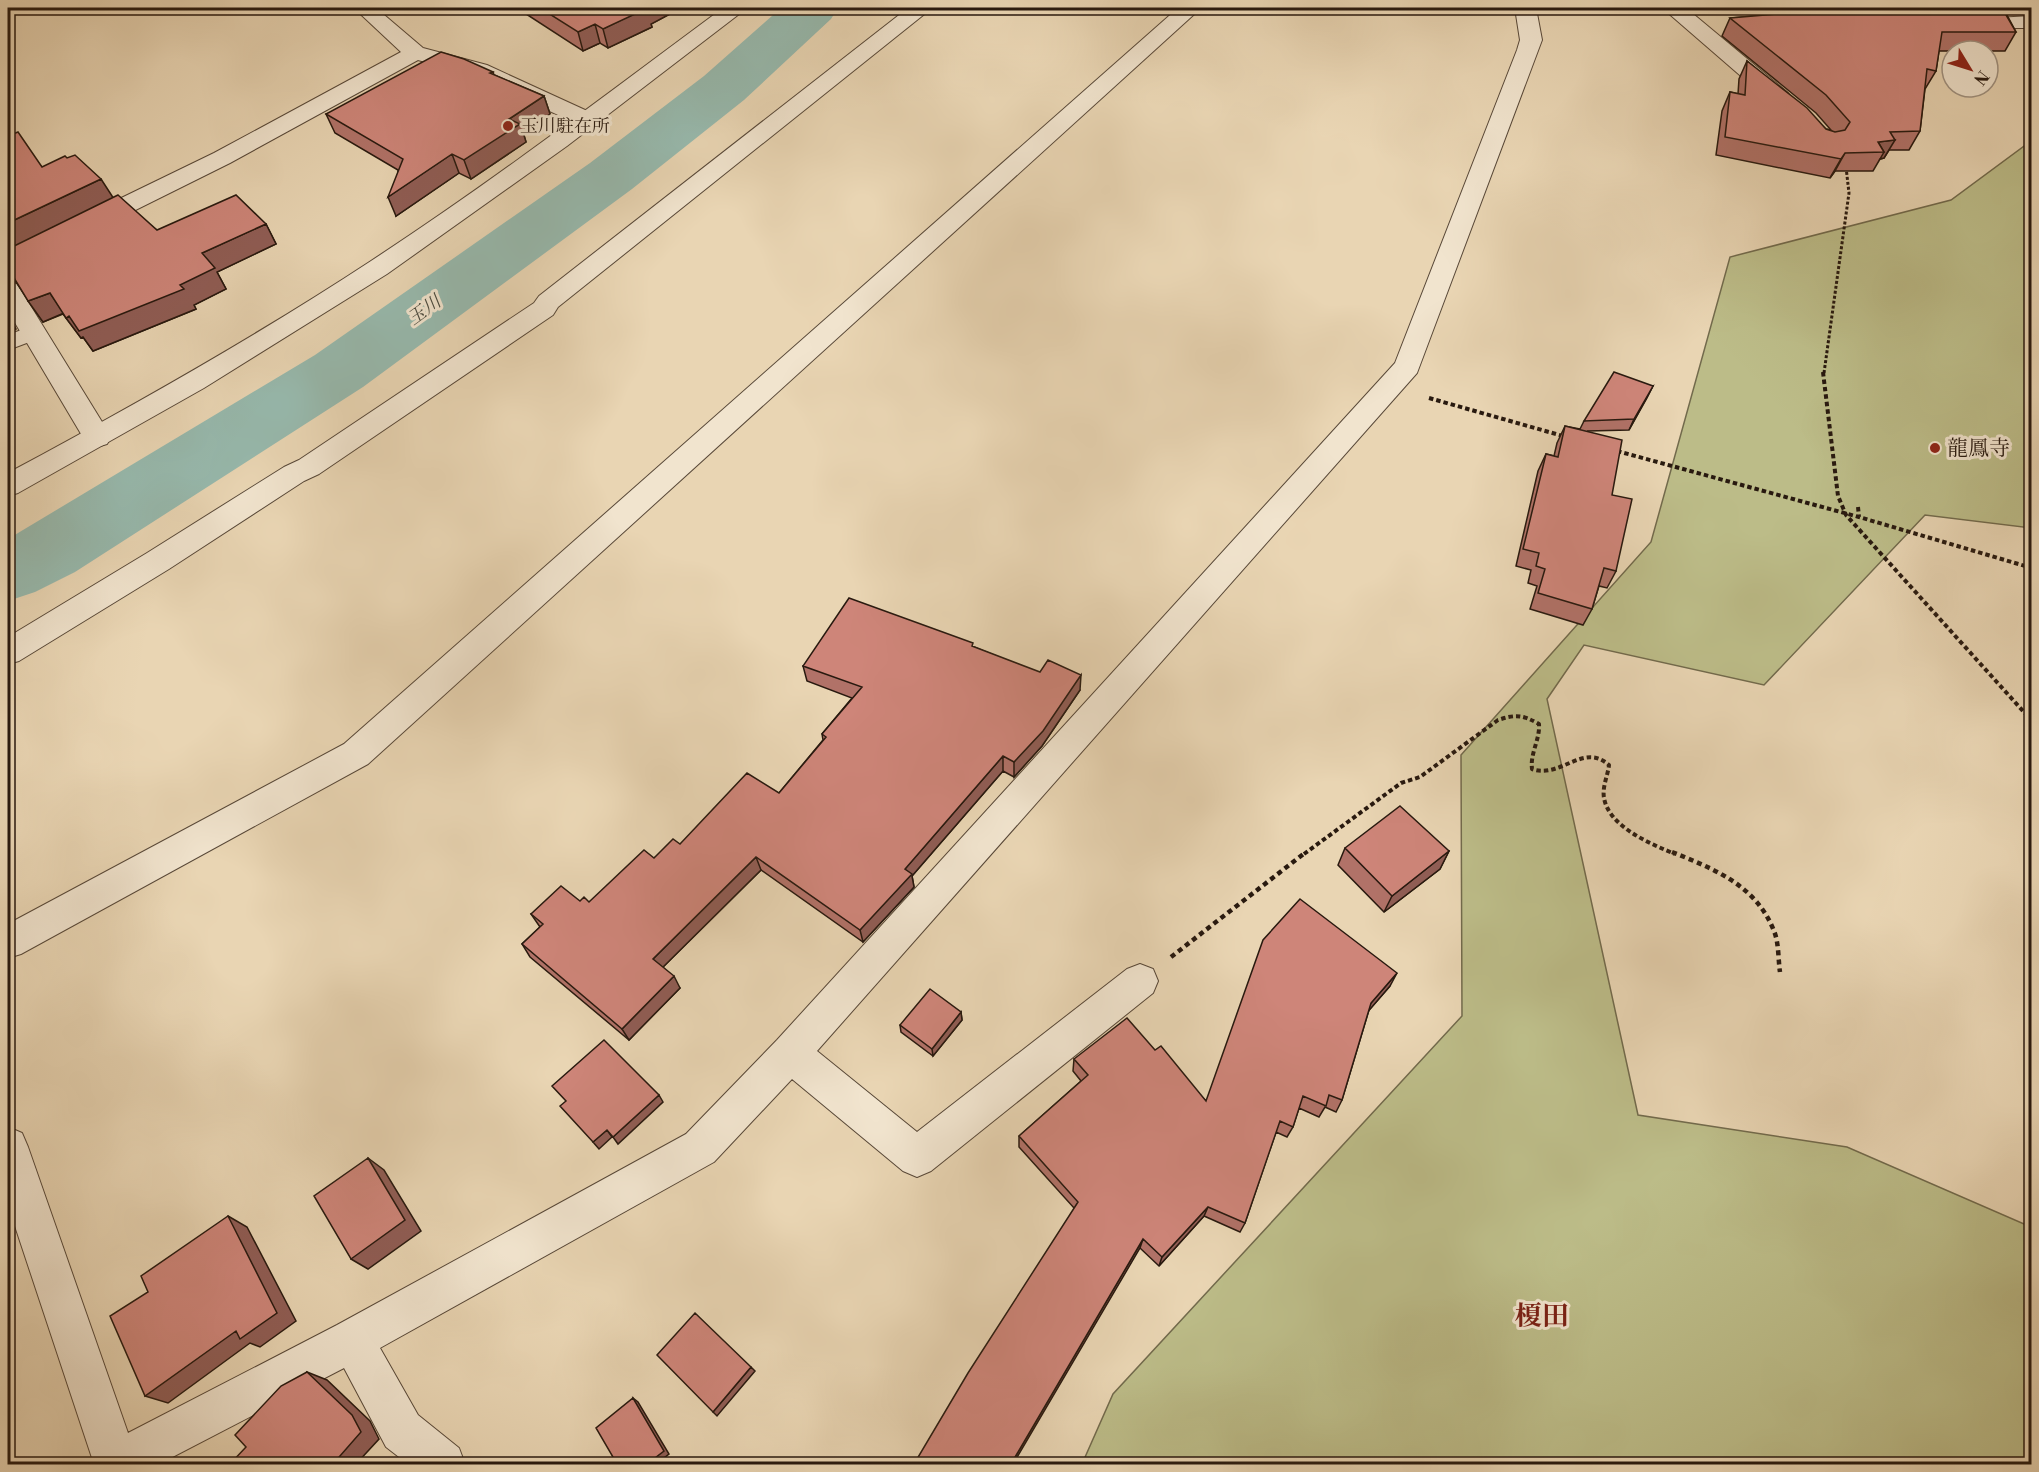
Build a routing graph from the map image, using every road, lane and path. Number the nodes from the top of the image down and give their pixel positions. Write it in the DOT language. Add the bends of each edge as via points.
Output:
graph roads {
  1 [pos="25,8"];
  2 [pos="78,8"];
  3 [pos="100,8"];
  4 [pos="364,8"];
  5 [pos="736,8"];
  6 [pos="921,8"];
  7 [pos="1190,8"];
  8 [pos="1526,8"];
  9 [pos="1674,8"];
  10 [pos="8,12"];
  11 [pos="2031,22"];
  12 [pos="2003,23"];
  13 [pos="415,53"];
  14 [pos="1798,112"];
  15 [pos="588,120"];
  16 [pos="1843,162"];
  17 [pos="8,263"];
  18 [pos="8,292"];
  19 [pos="32,333"];
  20 [pos="8,343"];
  21 [pos="1390,387"];
  22 [pos="97,437"];
  23 [pos="1572,438"];
  24 [pos="1606,448"];
  25 [pos="8,486"];
  26 [pos="1858,507"];
  27 [pos="1846,515"];
  28 [pos="1859,517"];
  29 [pos="2031,568"];
  30 [pos="8,652"];
  31 [pos="2031,721"];
  32 [pos="8,942"];
  33 [pos="1780,972"];
  34 [pos="1140,981"];
  35 [pos="790,1053"];
  36 [pos="8,1147"];
  37 [pos="352,1340"];
  38 [pos="114,1464"];
  39 [pos="442,1464"];
  1 -- 10 [label="path"];
  2 -- 3 [label="path"];
  4 -- 13 [label="street"];
  5 -- 15 [label="street"];
  6 -- 30 [label="street" via="544,309 309,467"];
  7 -- 32 [label="street" via="356,754"];
  8 -- 21 [label="street" via="1528,50 1407,367"];
  9 -- 14 [label="street"];
  11 -- 12 [label="street"];
  13 -- 15 [label="street" via="479,70"];
  13 -- 17 [label="street" via="222,158"];
  15 -- 22 [label="street" via="377,269"];
  16 -- 27 [label="path" via="1848,170 1849,193 1823,369 1838,496"];
  18 -- 19 [label="street"];
  19 -- 20 [label="lane"];
  19 -- 22 [label="street"];
  21 -- 23 [label="path"];
  21 -- 35 [label="street"];
  22 -- 25 [label="street"];
  24 -- 27 [label="path"];
  26 -- 28 [label="path"];
  27 -- 28 [label="path"];
  27 -- 31 [label="path"];
  28 -- 29 [label="path"];
  33 -- 34 [label="path" via="1774,931 1760,904 1715,868 1626,831 1604,799 1609,765 1597,757 1586,756 1540,774 1532,769 1530,761 1539,724 1523,715 1513,715 1498,720 1420,777 1401,783"];
  34 -- 35 [label="street" via="917,1157"];
  35 -- 37 [label="street" via="700,1148"];
  36 -- 38 [label="street"];
  37 -- 38 [label="street"];
  37 -- 39 [label="street" via="402,1431"];
}
